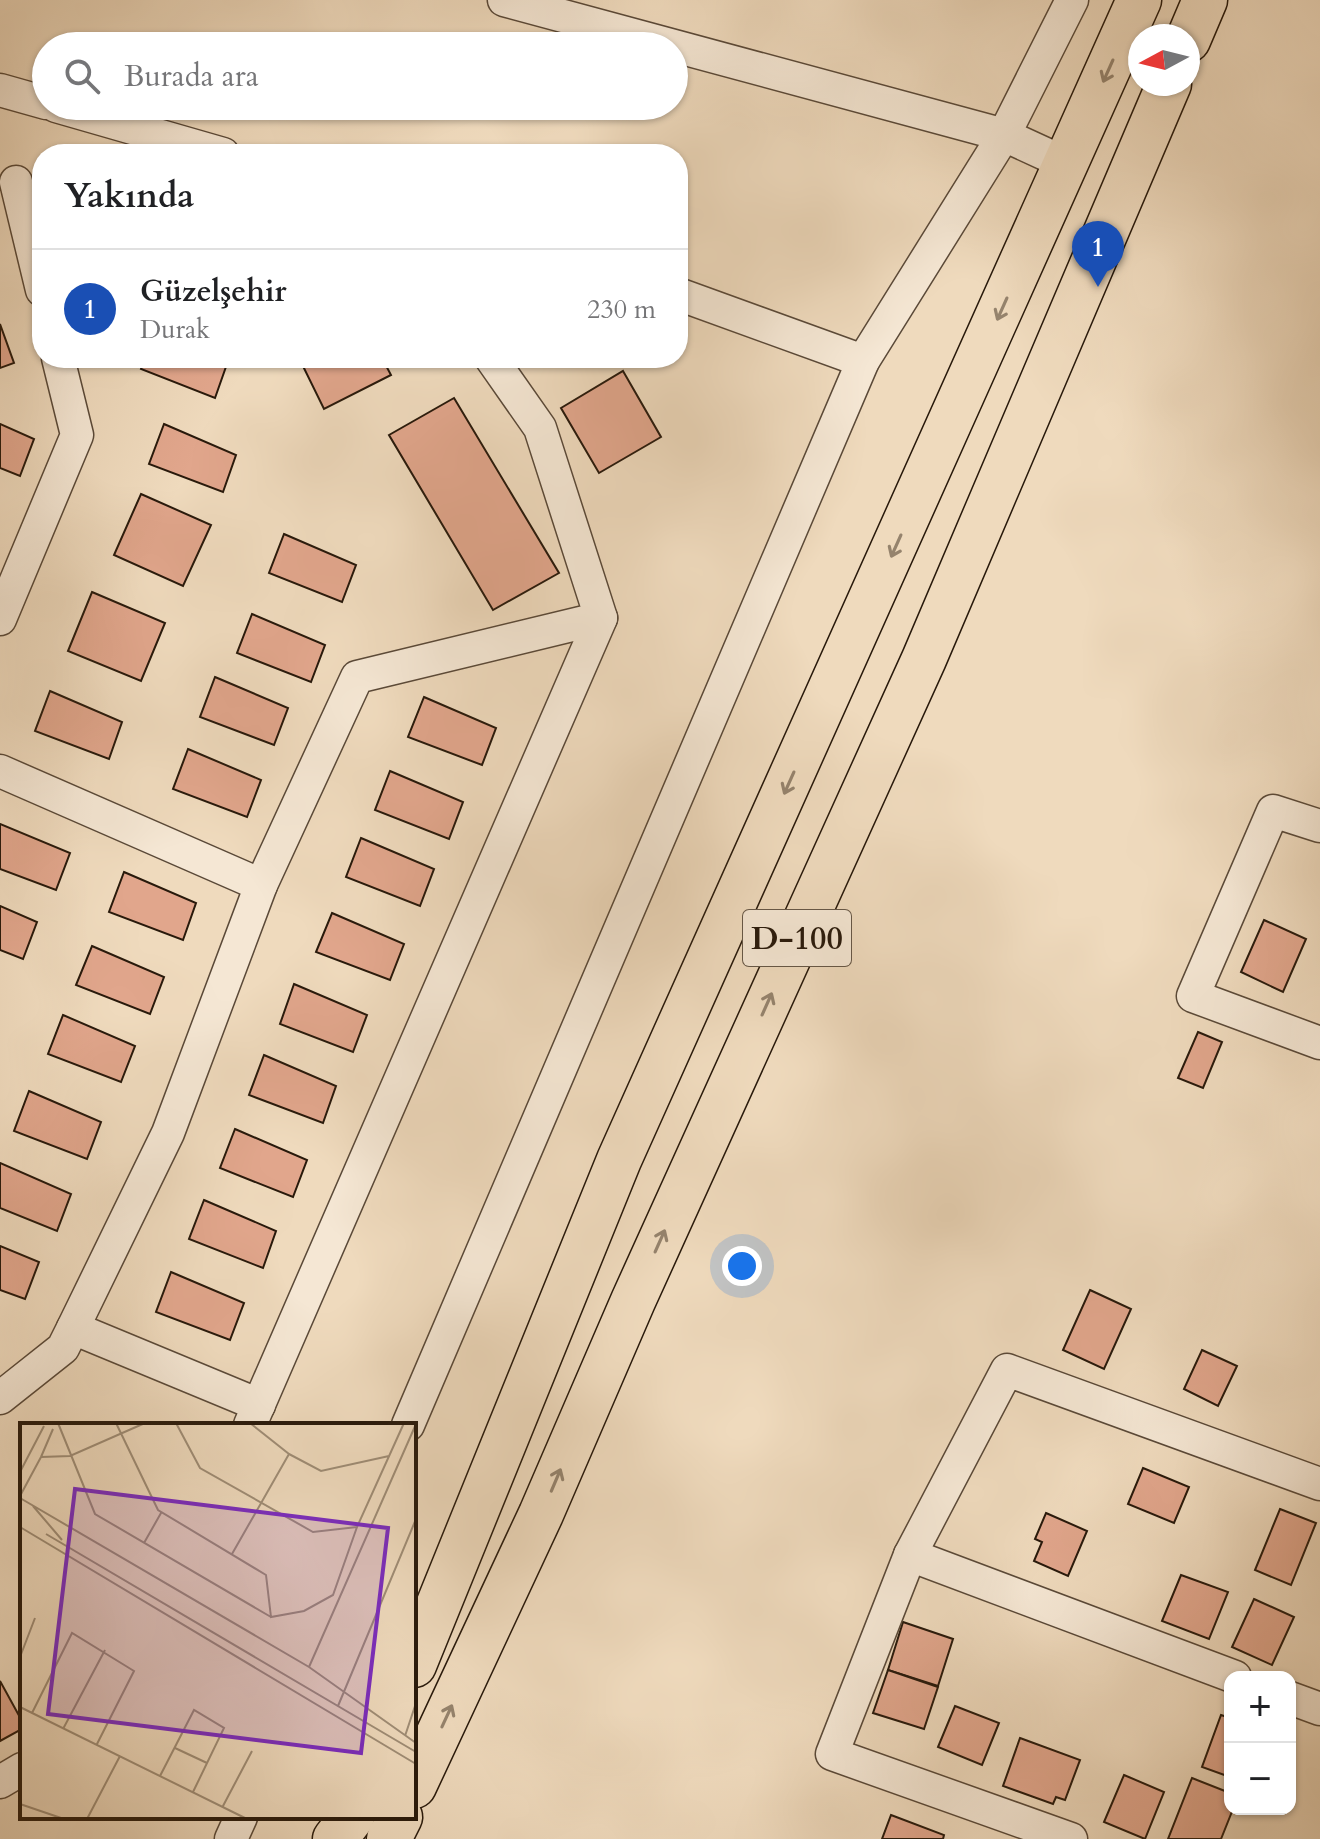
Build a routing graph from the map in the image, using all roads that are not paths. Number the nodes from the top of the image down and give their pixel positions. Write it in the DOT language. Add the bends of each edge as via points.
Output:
graph roads {
  1 [pos="504,0"];
  2 [pos="1072,0"];
  3 [pos="1139,0"];
  4 [pos="1205,0"];
  5 [pos="1195,24"];
  6 [pos="623,32"];
  7 [pos="688,50"];
  8 [pos="0,90"];
  9 [pos="1164,96"];
  10 [pos="32,99"];
  11 [pos="105,120"];
  12 [pos="1004,135"];
  13 [pos="188,144"];
  14 [pos="1067,164"];
  15 [pos="19,182"];
  16 [pos="32,243"];
  17 [pos="688,298"];
  18 [pos="863,361"];
  19 [pos="60,368"];
  20 [pos="498,368"];
  21 [pos="601,618"];
  22 [pos="0,619"];
  23 [pos="0,771"];
  24 [pos="1320,826"];
  25 [pos="261,885"];
  26 [pos="1320,1043"];
  27 [pos="73,1328"];
  28 [pos="0,1398"];
  29 [pos="254,1415"];
  30 [pos="409,1423"];
  31 [pos="1320,1484"];
  32 [pos="910,1555"];
  33 [pos="416,1660"];
  34 [pos="1224,1673"];
  35 [pos="1296,1700"];
  36 [pos="1320,1709"];
  37 [pos="20,1770"];
  38 [pos="0,1782"];
  39 [pos="416,1782"];
  40 [pos="240,1819"];
  41 [pos="350,1819"];
  42 [pos="351,1819"];
  43 [pos="399,1819"];
  44 [pos="231,1839"];
  45 [pos="335,1839"];
  46 [pos="343,1839"];
  47 [pos="389,1839"];
  48 [pos="1071,1839"];
  1 -- 6 [label="street"];
  2 -- 12 [label="street"];
  3 -- 14 [label="highway, D-100, one-way"];
  4 -- 5 [label="highway"];
  7 -- 12 [label="street"];
  8 -- 10 [label="street"];
  39 -- 9 [label="highway, D-100, one-way" via="924,659"];
  11 -- 13 [label="street"];
  12 -- 14 [label="street"];
  12 -- 18 [label="street"];
  14 -- 33 [label="highway, D-100, one-way" via="619,1160"];
  15 -- 16 [label="street"];
  17 -- 18 [label="street"];
  18 -- 30 [label="street"];
  19 -- 22 [label="street" via="77,435"];
  20 -- 21 [label="street" via="540,428"];
  21 -- 25 [label="street" via="357,677"];
  21 -- 29 [label="street"];
  23 -- 25 [label="street"];
  24 -- 26 [label="street" via="1273,811 1193,996"];
  25 -- 27 [label="street" via="168,1133"];
  27 -- 28 [label="street" via="63,1348"];
  27 -- 29 [label="street"];
  31 -- 32 [label="street" via="1007,1370"];
  32 -- 34 [label="street"];
  32 -- 48 [label="street" via="832,1754"];
  35 -- 36 [label="street"];
  37 -- 38 [label="street"];
  40 -- 44 [label="street"];
  41 -- 45 [label="highway"];
  42 -- 46 [label="highway"];
  43 -- 47 [label="highway"];
}
